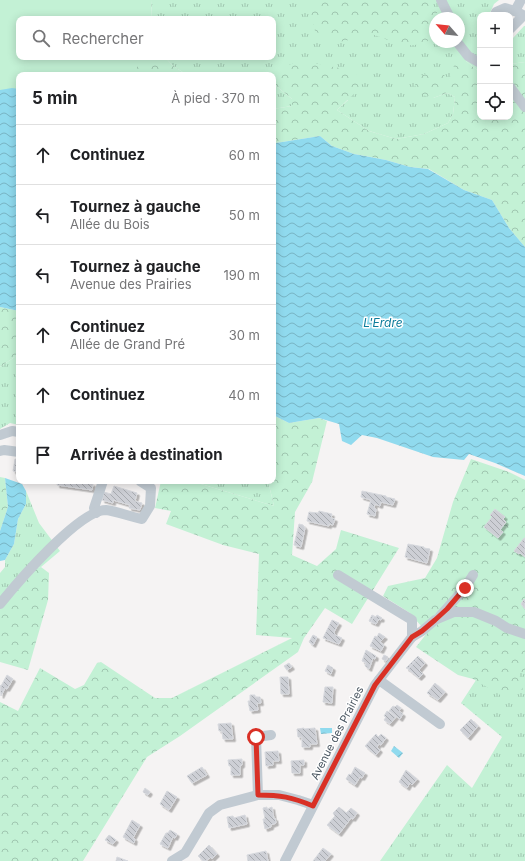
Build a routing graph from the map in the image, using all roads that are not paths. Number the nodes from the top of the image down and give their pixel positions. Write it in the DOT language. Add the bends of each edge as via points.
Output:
graph roads {
  1 [pos="441,0"];
  2 [pos="522,0"];
  3 [pos="447,12"];
  4 [pos="496,12"];
  5 [pos="521,14"];
  6 [pos="513,24"];
  7 [pos="462,48"];
  8 [pos="477,61"];
  9 [pos="513,91"];
  10 [pos="525,107"];
  11 [pos="16,432"];
  12 [pos="0,435"];
  13 [pos="0,451"];
  14 [pos="16,452"];
  15 [pos="102,484"];
  16 [pos="145,484"];
  17 [pos="96,513"];
  18 [pos="338,575"];
  19 [pos="473,575"];
  20 [pos="0,604"];
  21 [pos="435,620"];
  22 [pos="525,634"];
  23 [pos="412,637"];
  24 [pos="380,680"];
  25 [pos="440,724"];
  26 [pos="271,735"];
  27 [pos="258,795"];
  28 [pos="313,806"];
  29 [pos="172,861"];
  30 [pos="285,861"];
  1 -- 3 [label="street"];
  2 -- 5 [label="street"];
  4 -- 5 [label="street" via="505,8"];
  5 -- 6 [label="street"];
  7 -- 8 [label="street"];
  9 -- 10 [label="street"];
  11 -- 12 [label="street"];
  13 -- 14 [label="street"];
  15 -- 17 [label="street" via="94,508"];
  16 -- 17 [label="street" via="151,488 150,506 142,520 107,510"];
  17 -- 20 [label="street" via="77,524 56,542"];
  18 -- 23 [label="street" via="412,620"];
  19 -- 21 [label="street" via="447,609"];
  21 -- 22 [label="street" via="454,612 474,612"];
  21 -- 23 [label="street, Avenue des Prairies"];
  23 -- 24 [label="street, Avenue des Prairies"];
  24 -- 25 [label="street"];
  24 -- 28 [label="street, Avenue des Prairies" via="375,685"];
  26 -- 27 [label="street" via="256,737"];
  27 -- 28 [label="street" via="279,795"];
  27 -- 29 [label="street" via="220,804 209,813 185,853"];
  28 -- 30 [label="street, Avenue des Prairies"];
}
